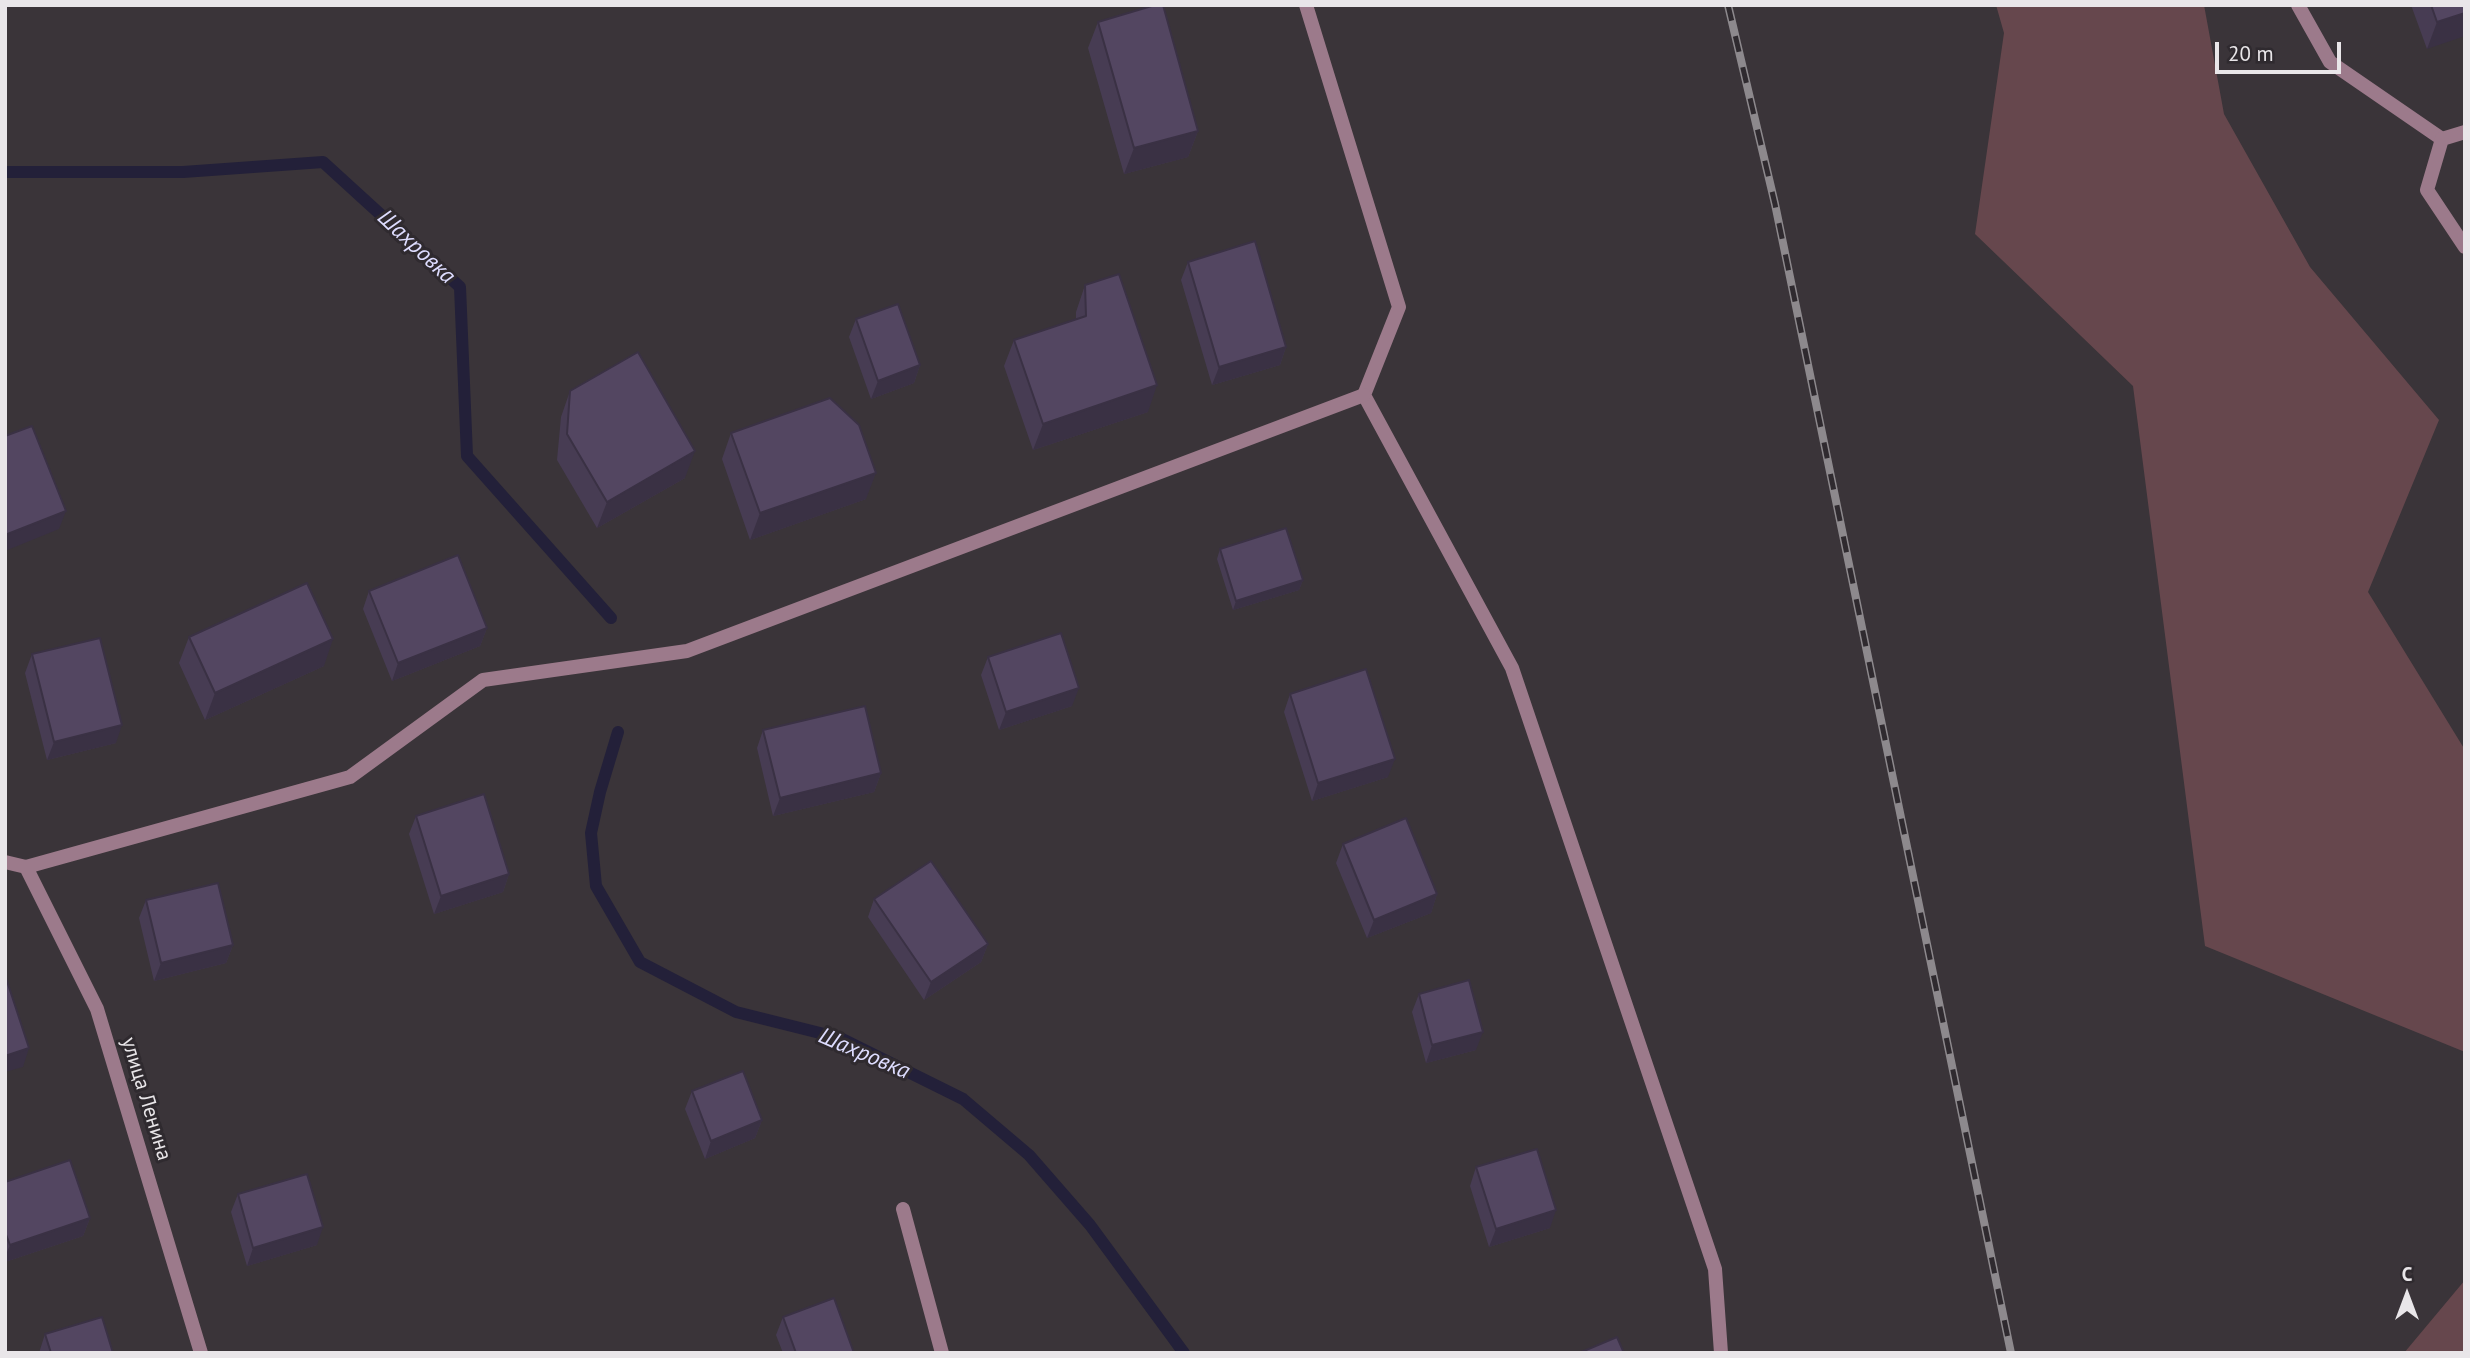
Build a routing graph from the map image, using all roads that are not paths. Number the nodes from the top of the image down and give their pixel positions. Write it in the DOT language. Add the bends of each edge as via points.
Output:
graph roads {
  1 [pos="1306,5"];
  2 [pos="2298,5"];
  3 [pos="2465,132"];
  4 [pos="2442,139"];
  5 [pos="2465,247"];
  6 [pos="1364,395"];
  7 [pos="5,862"];
  8 [pos="26,867"];
  9 [pos="903,1209"];
  10 [pos="201,1353"];
  11 [pos="942,1353"];
  12 [pos="1721,1353"];
  1 -- 6 [label="street" via="1399,307"];
  2 -- 4 [label="street" via="2330,62"];
  3 -- 4 [label="street"];
  4 -- 5 [label="street" via="2427,190"];
  6 -- 8 [label="street" via="687,651 483,680 350,777"];
  6 -- 12 [label="street" via="1512,668 1715,1269"];
  7 -- 8 [label="street"];
  8 -- 10 [label="street, улица Ленина" via="97,1009"];
  9 -- 11 [label="street"];
}
